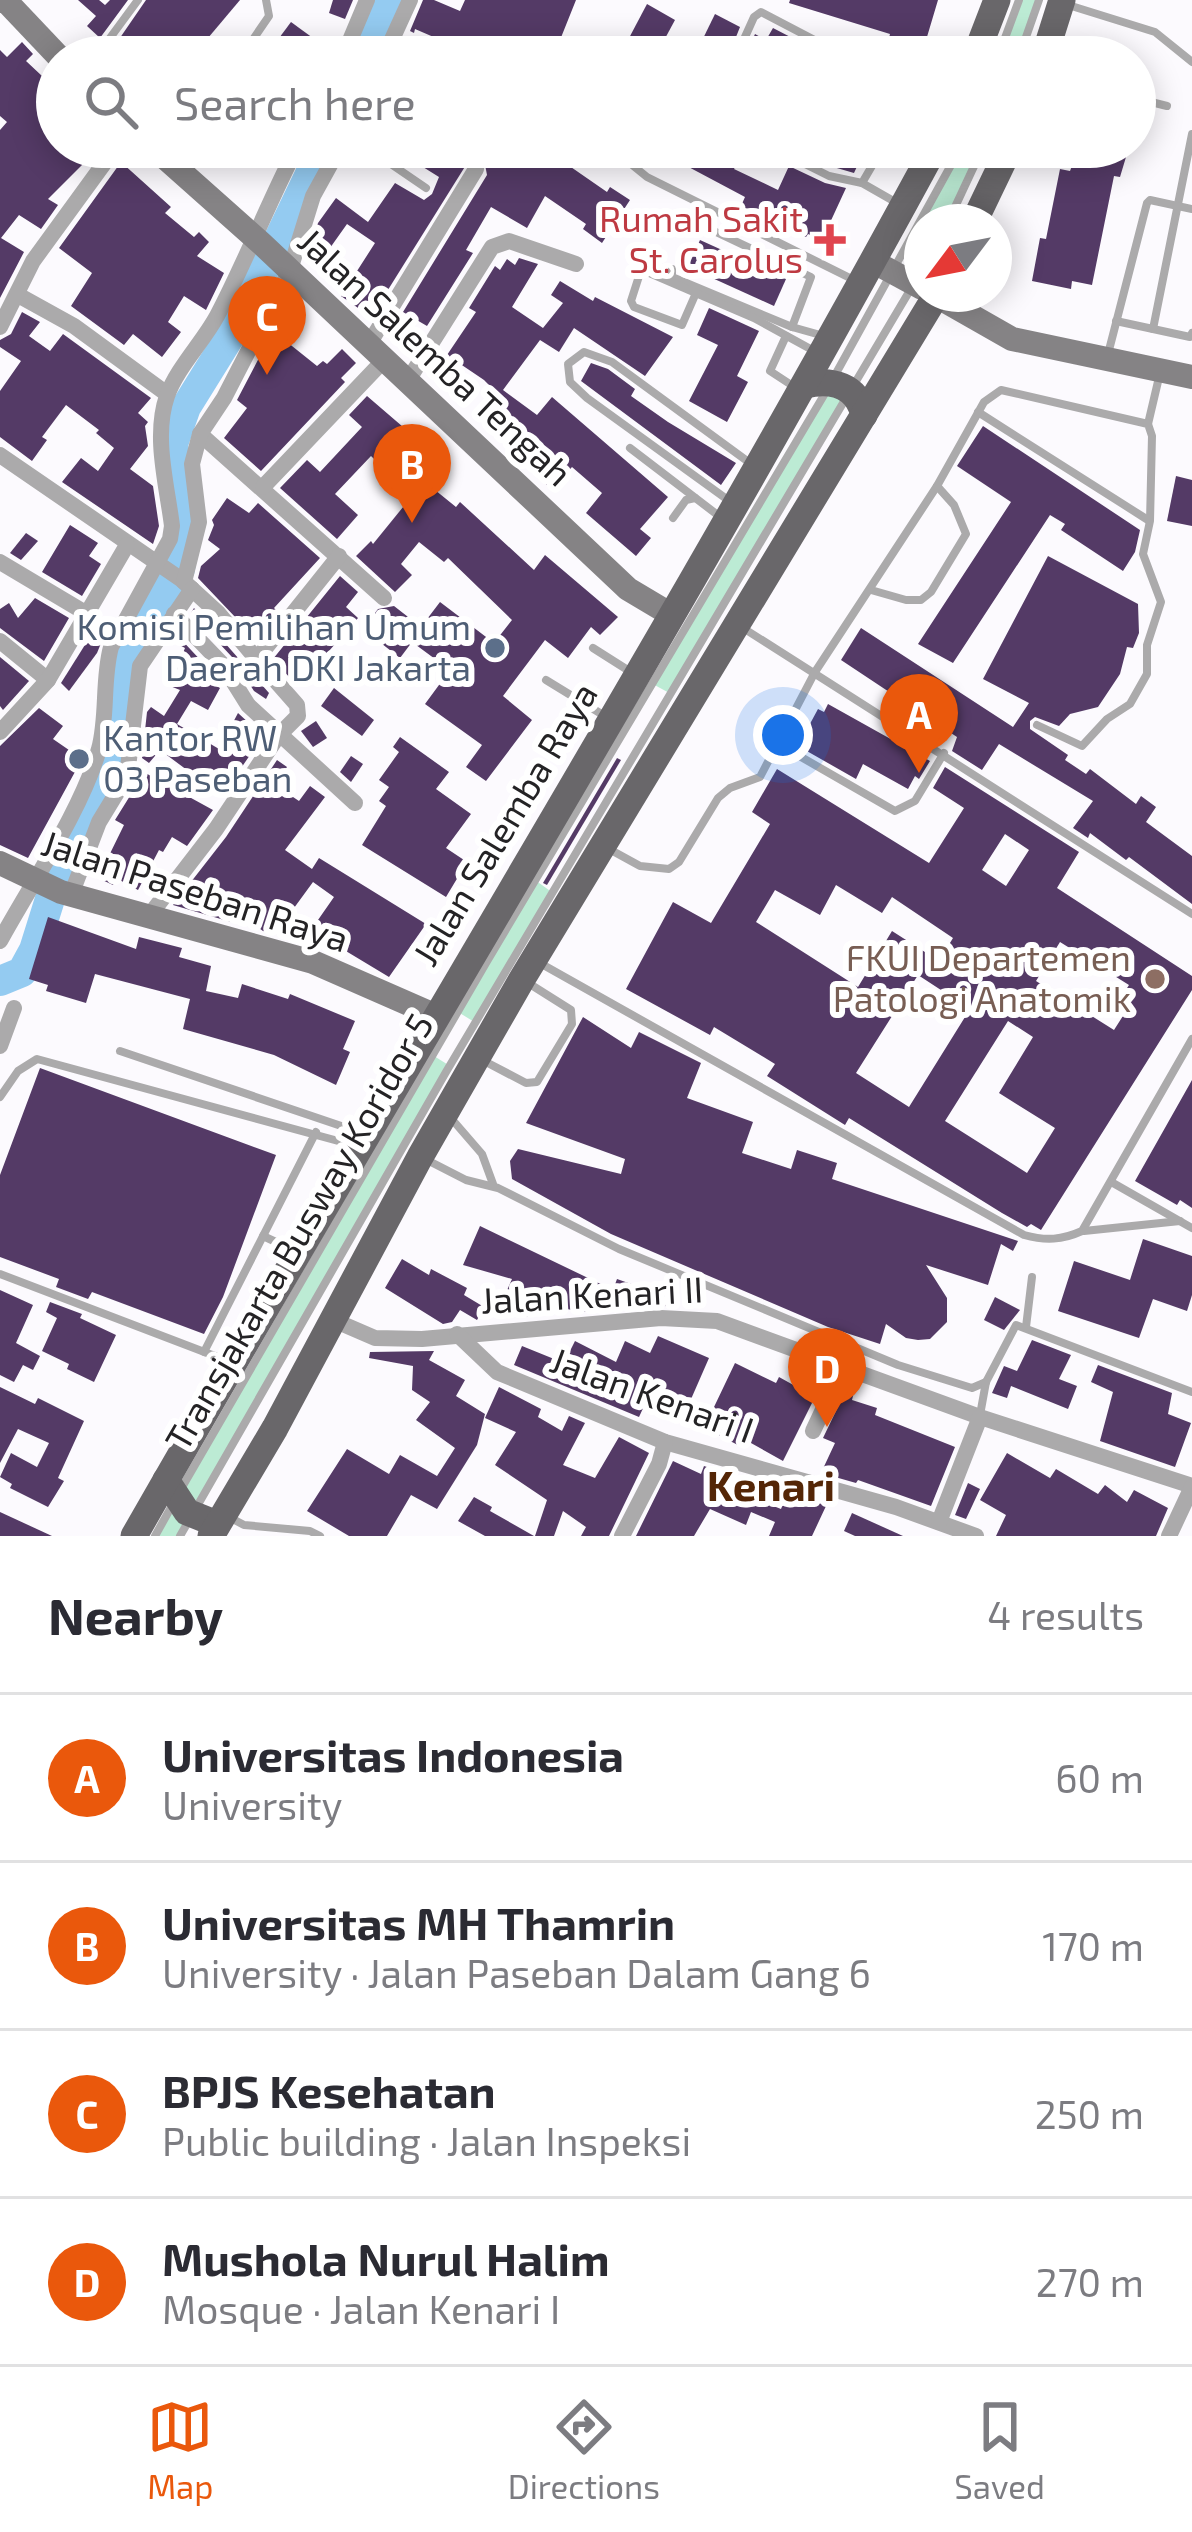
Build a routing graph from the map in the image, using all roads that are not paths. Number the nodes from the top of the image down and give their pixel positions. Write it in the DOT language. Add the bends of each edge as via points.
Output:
graph roads {
  1 [pos="5,0"];
  2 [pos="138,0"];
  3 [pos="266,0"];
  4 [pos="368,0"];
  5 [pos="410,0"];
  6 [pos="997,0"];
  7 [pos="1018,0"];
  8 [pos="1054,1"];
  9 [pos="39,36"];
  10 [pos="114,36"];
  11 [pos="255,36"];
  12 [pos="352,36"];
  13 [pos="394,36"];
  14 [pos="745,36"];
  15 [pos="807,36"];
  16 [pos="983,36"];
  17 [pos="1005,36"];
  18 [pos="1032,36"];
  19 [pos="1048,36"];
  20 [pos="1192,62"];
  21 [pos="1156,103"];
  22 [pos="1167,106"];
  23 [pos="1192,134"];
  24 [pos="101,168"];
  25 [pos="184,168"];
  26 [pos="288,168"];
  27 [pos="328,168"];
  28 [pos="397,168"];
  29 [pos="636,168"];
  30 [pos="813,168"];
  31 [pos="871,168"];
  32 [pos="923,168"];
  33 [pos="953,168"];
  34 [pos="973,168"];
  35 [pos="1000,168"];
  36 [pos="476,169"];
  37 [pos="862,183"];
  38 [pos="426,188"];
  39 [pos="940,204"];
  40 [pos="956,204"];
  41 [pos="983,204"];
  42 [pos="903,206"];
  43 [pos="1177,206"];
  44 [pos="1192,209"];
  45 [pos="904,217"];
  46 [pos="697,223"];
  47 [pos="258,240"];
  48 [pos="576,264"];
  49 [pos="288,268"];
  50 [pos="672,268"];
  51 [pos="904,281"];
  52 [pos="904,290"];
  53 [pos="904,290"];
  54 [pos="904,290"];
  55 [pos="696,293"];
  56 [pos="18,295"];
  57 [pos="963,312"];
  58 [pos="1116,321"];
  59 [pos="0,327"];
  60 [pos="1153,329"];
  61 [pos="789,331"];
  62 [pos="1192,333"];
  63 [pos="376,352"];
  64 [pos="1107,359"];
  65 [pos="1160,370"];
  66 [pos="1192,377"];
  67 [pos="829,379"];
  68 [pos="407,382"];
  69 [pos="167,394"];
  70 [pos="978,412"];
  71 [pos="1148,424"];
  72 [pos="200,434"];
  73 [pos="630,448"];
  74 [pos="0,455"];
  75 [pos="756,468"];
  76 [pos="937,486"];
  77 [pos="262,487"];
  78 [pos="696,498"];
  79 [pos="730,512"];
  80 [pos="673,518"];
  81 [pos="1150,520"];
  82 [pos="127,545"];
  83 [pos="339,556"];
  84 [pos="0,562"];
  85 [pos="161,564"];
  86 [pos="186,584"];
  87 [pos="871,590"];
  88 [pos="383,598"];
  89 [pos="174,614"];
  90 [pos="670,614"];
  91 [pos="89,615"];
  92 [pos="736,624"];
  93 [pos="0,641"];
  94 [pos="592,648"];
  95 [pos="260,662"];
  96 [pos="815,672"];
  97 [pos="635,675"];
  98 [pos="48,680"];
  99 [pos="546,680"];
  100 [pos="609,719"];
  101 [pos="3,721"];
  102 [pos="1037,725"];
  103 [pos="278,736"];
  104 [pos="776,742"];
  105 [pos="944,753"];
  106 [pos="355,803"];
  107 [pos="602,845"];
  108 [pos="0,863"];
  109 [pos="51,888"];
  110 [pos="1192,914"];
  111 [pos="149,916"];
  112 [pos="0,941"];
  113 [pos="528,970"];
  114 [pos="14,1008"];
  115 [pos="434,1015"];
  116 [pos="1192,1039"];
  117 [pos="0,1046"];
  118 [pos="120,1051"];
  119 [pos="477,1058"];
  120 [pos="0,1097"];
  121 [pos="446,1112"];
  122 [pos="316,1132"];
  123 [pos="362,1141"];
  124 [pos="420,1157"];
  125 [pos="1113,1183"];
  126 [pos="494,1186"];
  127 [pos="1180,1221"];
  128 [pos="1192,1228"];
  129 [pos="1082,1231"];
  130 [pos="263,1236"];
  131 [pos="298,1252"];
  132 [pos="0,1274"];
  133 [pos="1032,1277"];
  134 [pos="331,1319"];
  135 [pos="1026,1327"];
  136 [pos="458,1334"];
  137 [pos="204,1352"];
  138 [pos="231,1363"];
  139 [pos="844,1365"];
  140 [pos="986,1382"];
  141 [pos="1192,1392"];
  142 [pos="980,1417"];
  143 [pos="814,1431"];
  144 [pos="665,1442"];
  145 [pos="1192,1487"];
  146 [pos="195,1515"];
  147 [pos="939,1522"];
  148 [pos="134,1536"];
  149 [pos="154,1536"];
  150 [pos="320,1536"];
  151 [pos="622,1536"];
  152 [pos="976,1536"];
  153 [pos="1169,1536"];
  1 -- 9 [label="main road"];
  2 -- 10 [label="lane"];
  3 -- 11 [label="lane" via="269,16"];
  4 -- 12 [label="street"];
  5 -- 13 [label="street"];
  6 -- 16 [label="main road"];
  7 -- 17 [label="lane"];
  8 -- 18 [label="lane"];
  8 -- 19 [label="main road"];
  8 -- 20 [label="lane" via="1155,32"];
  14 -- 15 [label="lane" via="761,12"];
  21 -- 22 [label="lane"];
  23 -- 43 [label="lane"];
  24 -- 56 [label="street"];
  25 -- 47 [label="main road, Jalan Salemba Tengah"];
  26 -- 47 [label="street"];
  27 -- 49 [label="street"];
  28 -- 38 [label="lane"];
  29 -- 51 [label="lane"];
  30 -- 37 [label="lane"];
  31 -- 37 [label="lane"];
  32 -- 42 [label="main road, Jalan Salemba Raya"];
  33 -- 39 [label="lane, Transjakarta Busway Koridor 5"];
  34 -- 40 [label="lane"];
  35 -- 41 [label="main road"];
  36 -- 63 [label="street"];
  37 -- 42 [label="lane"];
  42 -- 45 [label="main road, Jalan Salemba Raya"];
  43 -- 44 [label="lane"];
  43 -- 58 [label="lane" via="1147,203"];
  43 -- 60 [label="lane"];
  46 -- 61 [label="lane" via="812,277"];
  47 -- 49 [label="main road, Jalan Salemba Tengah"];
  47 -- 69 [label="street"];
  48 -- 68 [label="street" via="509,241 492,247"];
  49 -- 63 [label="main road, Jalan Salemba Tengah"];
  49 -- 72 [label="street"];
  50 -- 61 [label="lane" via="672,277"];
  52 -- 67 [label="main road, Jalan Salemba Raya"];
  53 -- 67 [label="main road, Jalan Salemba Raya"];
  54 -- 67 [label="lane, Transjakarta Busway Koridor 5"];
  55 -- 55 [label="lane" via="646,272 631,301 682,325"];
  55 -- 61 [label="lane"];
  56 -- 59 [label="street"];
  56 -- 69 [label="street"];
  57 -- 64 [label="main road" via="1012,339"];
  58 -- 60 [label="lane"];
  58 -- 64 [label="lane"];
  60 -- 62 [label="lane"];
  61 -- 67 [label="lane"];
  61 -- 67 [label="lane"];
  61 -- 67 [label="lane" via="770,370"];
  63 -- 68 [label="main road, Jalan Salemba Tengah"];
  63 -- 77 [label="street"];
  64 -- 65 [label="main road"];
  65 -- 66 [label="main road"];
  65 -- 71 [label="lane"];
  67 -- 75 [label="main road, Jalan Salemba Raya"];
  67 -- 92 [label="main road, Jalan Salemba Raya"];
  67 -- 146 [label="lane, Transjakarta Busway Koridor 5"];
  67 -- 146 [label="lane, Transjakarta Busway Koridor 5" via="486,963"];
  68 -- 90 [label="main road, Jalan Salemba Tengah" via="628,589"];
  69 -- 85 [label="street" via="161,437 172,526"];
  70 -- 71 [label="lane" via="1001,390"];
  70 -- 76 [label="lane"];
  70 -- 81 [label="lane"];
  71 -- 81 [label="lane"];
  72 -- 77 [label="street"];
  72 -- 86 [label="street" via="193,464 200,522"];
  73 -- 78 [label="lane"];
  74 -- 82 [label="street"];
  75 -- 79 [label="main road, Jalan Salemba Raya"];
  75 -- 79 [label="lane" via="612,362 584,352 568,364 570,382 586,398"];
  76 -- 87 [label="lane"];
  76 -- 87 [label="lane" via="966,534 941,578 921,600"];
  77 -- 83 [label="street"];
  78 -- 79 [label="lane"];
  78 -- 80 [label="lane"];
  79 -- 90 [label="main road, Jalan Salemba Raya"];
  81 -- 102 [label="lane" via="1143,554 1161,602 1139,689 1082,746"];
  82 -- 85 [label="street"];
  82 -- 91 [label="street"];
  83 -- 88 [label="street"];
  83 -- 95 [label="street"];
  84 -- 91 [label="street"];
  85 -- 86 [label="street"];
  85 -- 109 [label="street" via="111,647 100,745"];
  86 -- 89 [label="street"];
  86 -- 95 [label="street"];
  87 -- 96 [label="lane"];
  89 -- 103 [label="street"];
  89 -- 109 [label="street" via="140,666 127,776"];
  90 -- 97 [label="main road, Jalan Salemba Raya"];
  91 -- 98 [label="street"];
  92 -- 96 [label="lane"];
  92 -- 107 [label="main road, Jalan Salemba Raya"];
  93 -- 98 [label="street"];
  94 -- 97 [label="lane"];
  95 -- 103 [label="street" via="299,712"];
  96 -- 104 [label="lane"];
  96 -- 105 [label="lane"];
  97 -- 100 [label="main road, Jalan Salemba Raya"];
  98 -- 101 [label="street"];
  99 -- 100 [label="lane"];
  100 -- 115 [label="main road, Jalan Salemba Raya"];
  103 -- 106 [label="street"];
  103 -- 111 [label="street"];
  104 -- 105 [label="lane" via="895,811 915,801"];
  104 -- 107 [label="lane" via="760,778 718,798 669,869 640,866"];
  105 -- 110 [label="lane"];
  107 -- 113 [label="main road, Jalan Salemba Raya"];
  108 -- 109 [label="main road, Jalan Paseban Raya"];
  109 -- 111 [label="main road, Jalan Paseban Raya"];
  109 -- 112 [label="street"];
  111 -- 115 [label="main road, Jalan Paseban Raya" via="313,962"];
  113 -- 119 [label="main road, Jalan Salemba Raya"];
  113 -- 119 [label="lane" via="571,1010 572,1024 537,1082"];
  113 -- 129 [label="lane" via="1024,1235 1052,1240"];
  114 -- 117 [label="street"];
  115 -- 123 [label="main road, Jalan Salemba Raya"];
  116 -- 125 [label="lane"];
  118 -- 123 [label="lane"];
  119 -- 121 [label="main road, Jalan Salemba Raya"];
  120 -- 122 [label="lane" via="37,1059"];
  121 -- 124 [label="main road, Jalan Salemba Raya"];
  121 -- 126 [label="lane" via="482,1154"];
  122 -- 123 [label="lane"];
  122 -- 130 [label="lane"];
  123 -- 131 [label="main road, Jalan Salemba Raya"];
  124 -- 126 [label="lane"];
  124 -- 134 [label="main road, Jalan Salemba Raya"];
  125 -- 127 [label="lane"];
  125 -- 129 [label="lane"];
  126 -- 140 [label="lane" via="619,1249 898,1364 972,1388"];
  127 -- 128 [label="lane"];
  127 -- 129 [label="lane"];
  130 -- 131 [label="lane"];
  130 -- 137 [label="lane"];
  131 -- 138 [label="main road, Jalan Salemba Raya"];
  132 -- 137 [label="lane"];
  133 -- 135 [label="lane"];
  134 -- 136 [label="street, Jalan Kenari II" via="375,1338"];
  134 -- 146 [label="main road, Jalan Salemba Raya" via="274,1428"];
  135 -- 140 [label="lane" via="1014,1326"];
  135 -- 141 [label="lane"];
  136 -- 139 [label="street, Jalan Kenari II" via="697,1318"];
  136 -- 144 [label="street, Jalan Kenari I" via="496,1372"];
  137 -- 138 [label="lane"];
  138 -- 146 [label="main road, Jalan Salemba Raya"];
  139 -- 142 [label="street, Jalan Kenari II"];
  139 -- 143 [label="street"];
  140 -- 142 [label="lane"];
  142 -- 145 [label="street, Jalan Kenari II"];
  142 -- 147 [label="street"];
  144 -- 147 [label="street, Jalan Kenari I"];
  144 -- 151 [label="street"];
  145 -- 153 [label="street"];
  146 -- 148 [label="main road, Jalan Salemba Raya"];
  146 -- 149 [label="lane, Transjakarta Busway Koridor 5"];
  146 -- 150 [label="lane"];
  147 -- 152 [label="street, Jalan Kenari I"];
}
